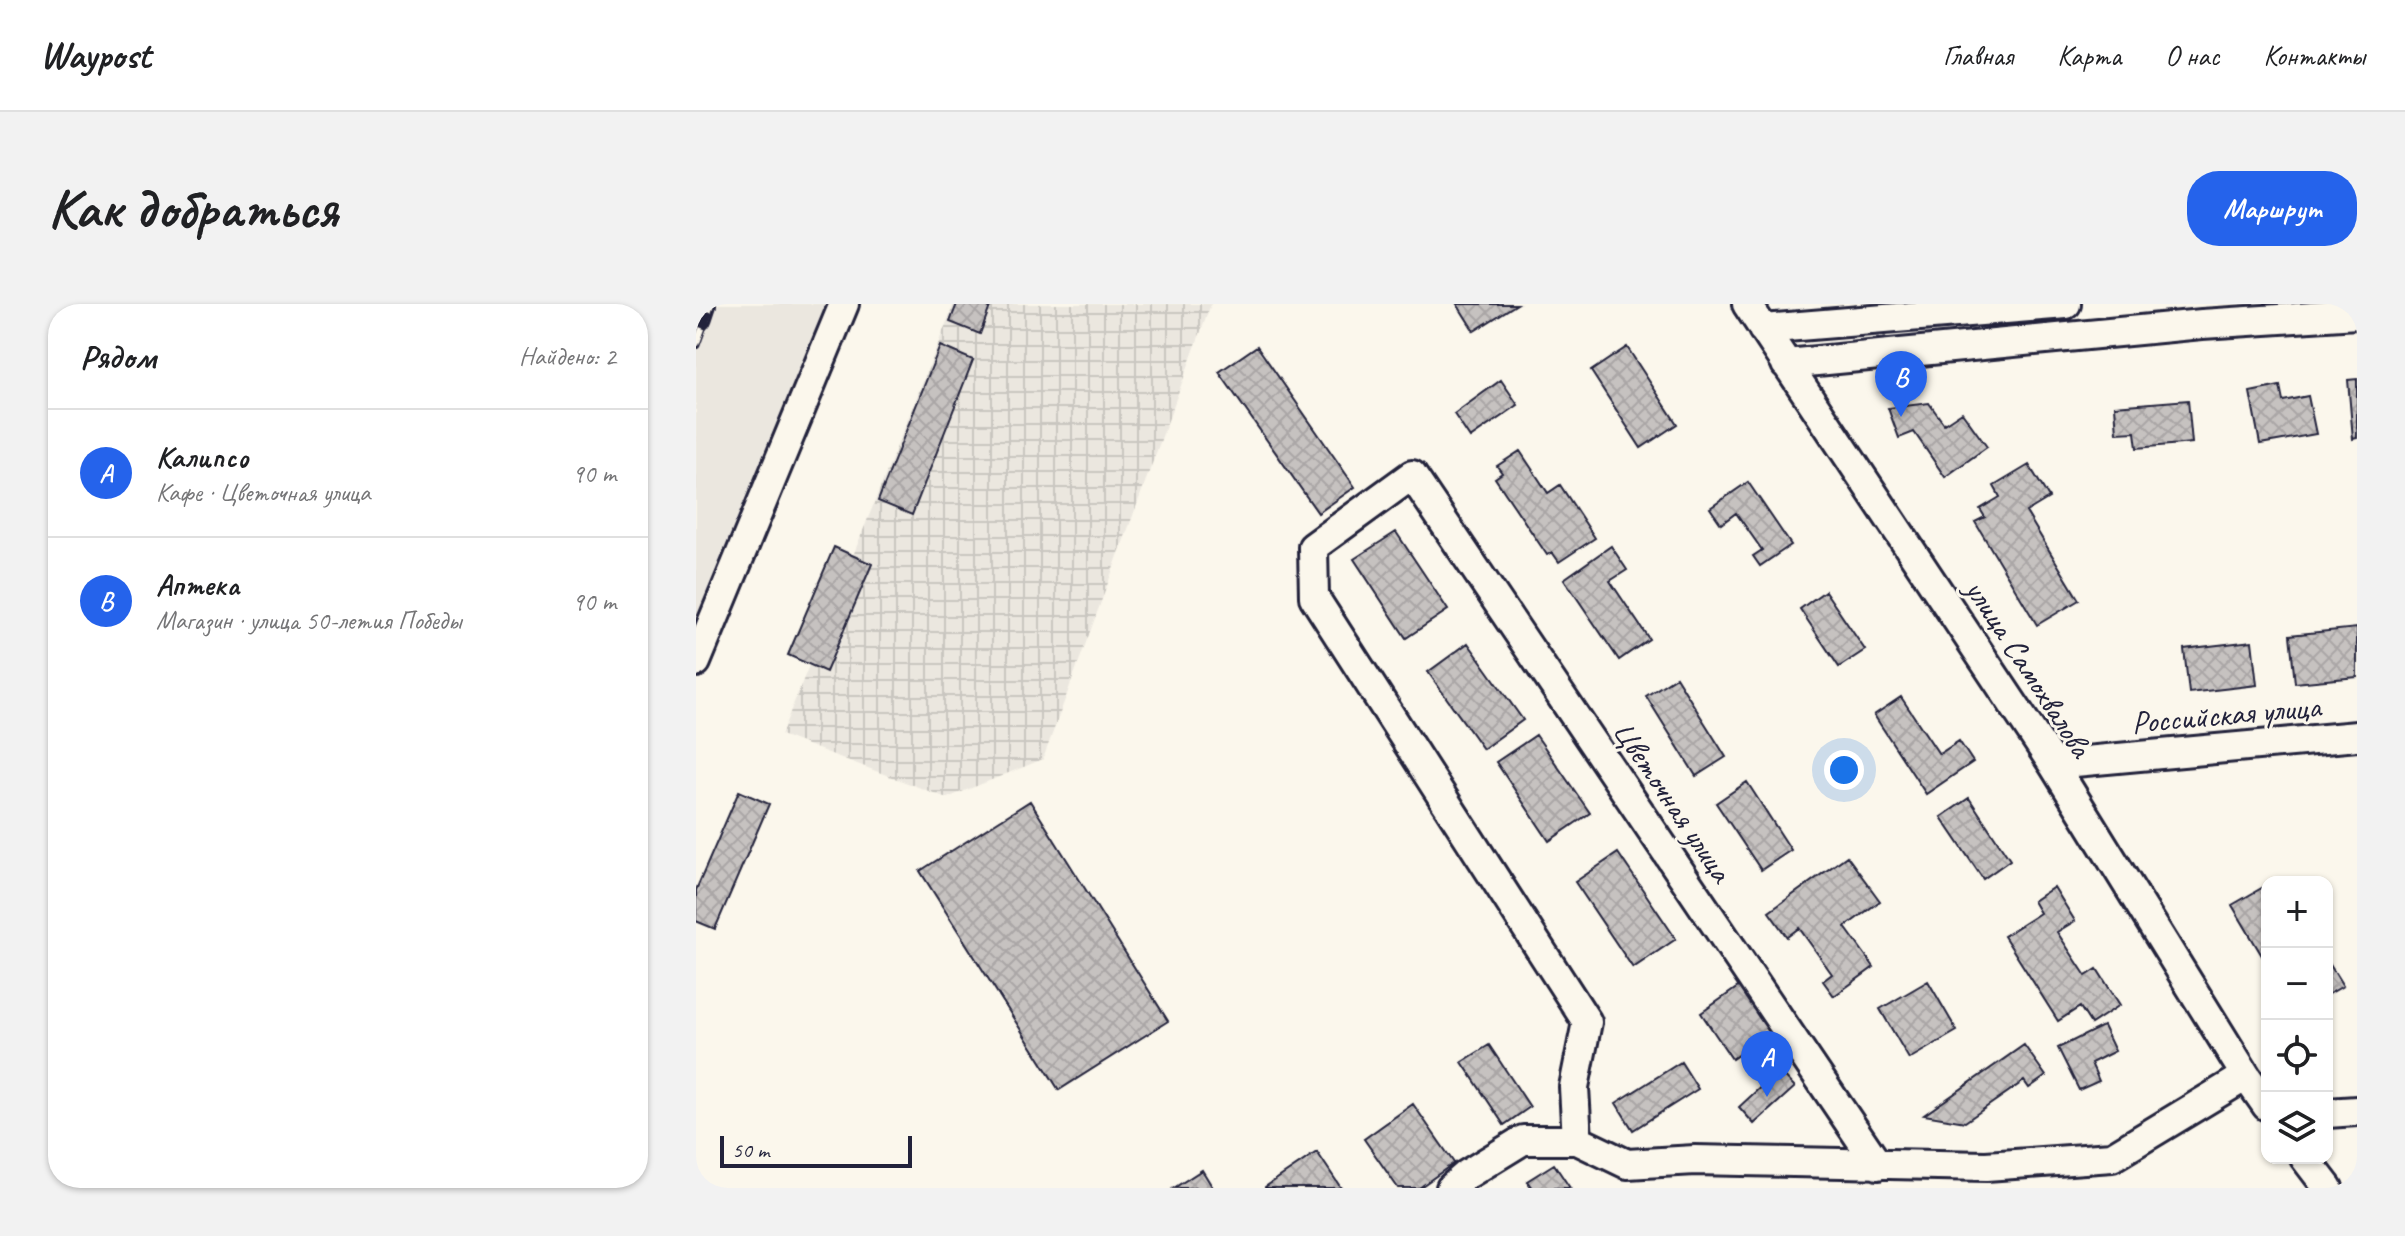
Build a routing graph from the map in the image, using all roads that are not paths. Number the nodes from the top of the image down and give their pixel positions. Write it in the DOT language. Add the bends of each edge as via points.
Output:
graph roads {
  1 [pos="700,304"];
  2 [pos="844,304"];
  3 [pos="1747,304"];
  4 [pos="2066,304"];
  5 [pos="2357,314"];
  6 [pos="696,316"];
  7 [pos="1763,329"];
  8 [pos="1786,364"];
  9 [pos="696,662"];
  10 [pos="2357,736"];
  11 [pos="2053,764"];
  12 [pos="2246,1076"];
  13 [pos="2261,1097"];
  14 [pos="2357,1111"];
  15 [pos="2333,1113"];
  16 [pos="1577,1140"];
  17 [pos="2310,1164"];
  18 [pos="1878,1165"];
  19 [pos="1451,1188"];
  20 [pos="2328,1188"];
  1 -- 6 [label="street"];
  2 -- 9 [label="street"];
  3 -- 7 [label="street, улица Самохвалова"];
  4 -- 7 [label="street"];
  5 -- 8 [label="street"];
  7 -- 8 [label="street, улица Самохвалова"];
  8 -- 11 [label="street, улица Самохвалова"];
  10 -- 11 [label="street, Российская улица"];
  11 -- 12 [label="street, улица Самохвалова"];
  12 -- 13 [label="street, улица Самохвалова"];
  12 -- 18 [label="street" via="2112,1157 1986,1166"];
  14 -- 15 [label="street"];
  16 -- 18 [label="street" via="1627,1164 1695,1160"];
  16 -- 18 [label="street, Цветочная улица" via="1574,1087 1587,1022 1314,597 1313,547 1412,475"];
  16 -- 19 [label="street" via="1523,1140"];
  17 -- 20 [label="street"];
}
